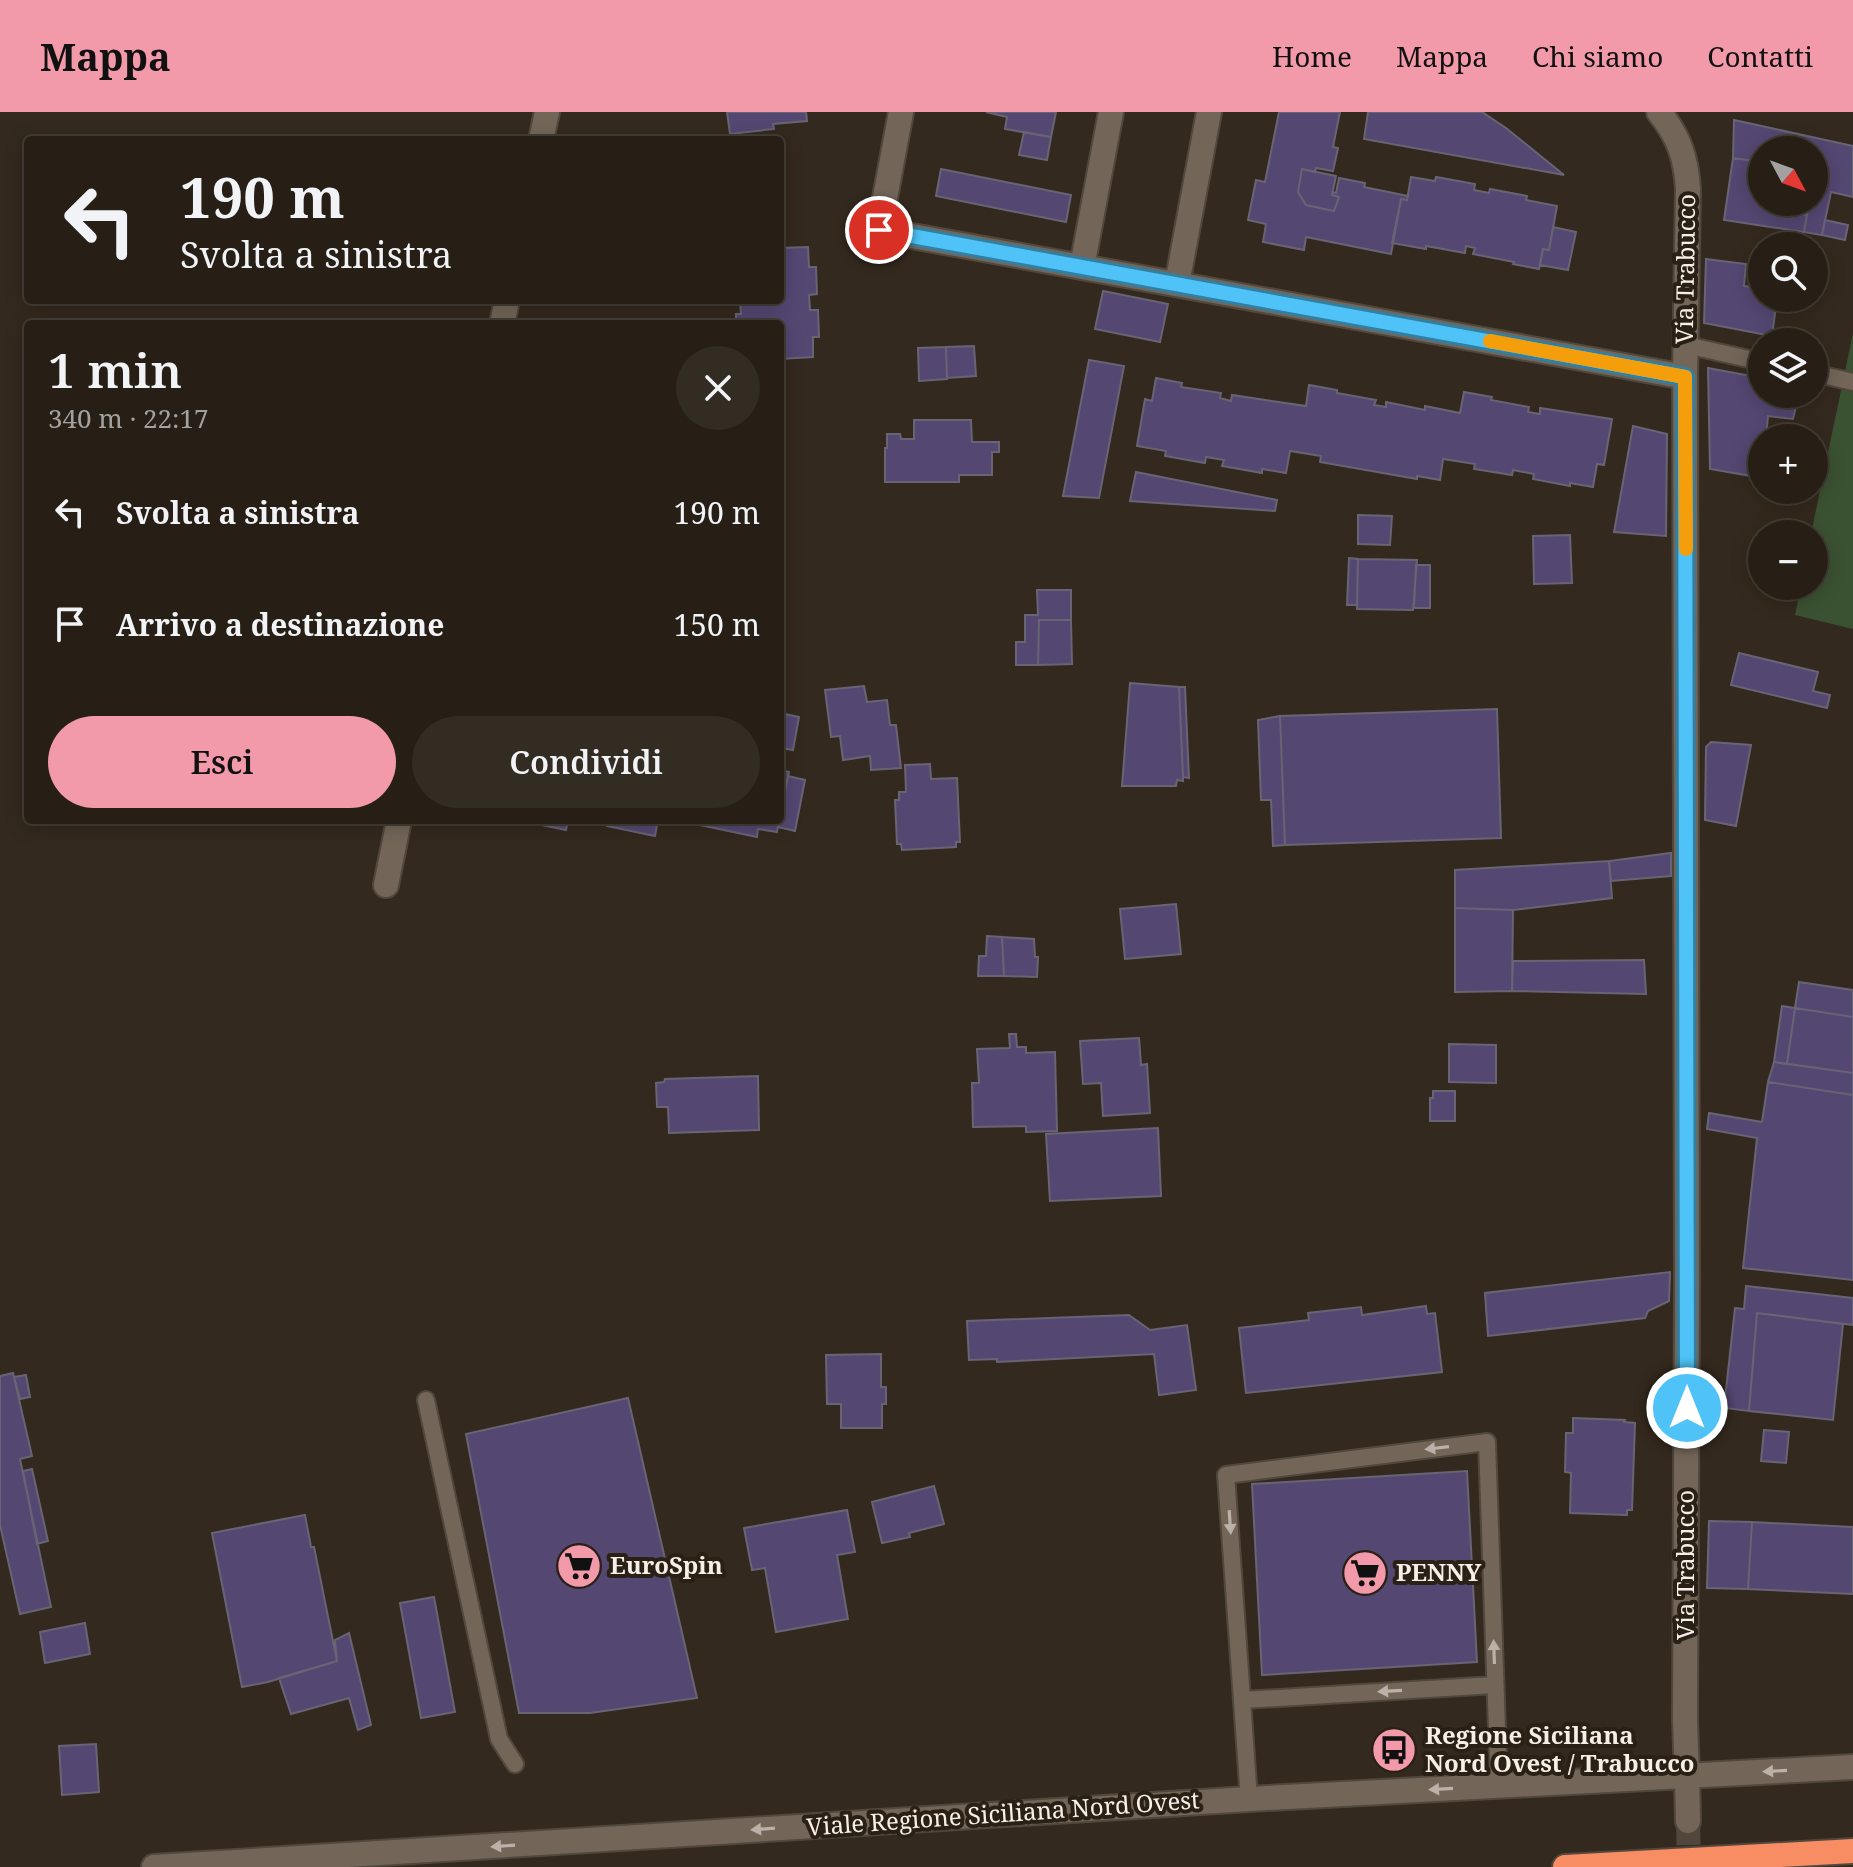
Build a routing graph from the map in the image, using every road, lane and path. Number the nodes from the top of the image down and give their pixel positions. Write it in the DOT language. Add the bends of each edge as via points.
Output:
graph roads {
  1 [pos="547,112"];
  2 [pos="901,112"];
  3 [pos="1111,112"];
  4 [pos="1209,112"];
  5 [pos="1659,112"];
  6 [pos="542,136"];
  7 [pos="1082,267"];
  8 [pos="1177,284"];
  9 [pos="1686,345"];
  10 [pos="1748,359"];
  11 [pos="1828,376"];
  12 [pos="1685,377"];
  13 [pos="1853,382"];
  14 [pos="398,824"];
  15 [pos="386,885"];
  16 [pos="426,1400"];
  17 [pos="1495,1685"];
  18 [pos="1243,1700"];
  19 [pos="515,1764"];
  20 [pos="1853,1767"];
  21 [pos="1687,1776"];
  22 [pos="1499,1786"];
  23 [pos="1249,1799"];
  24 [pos="1688,1821"];
  25 [pos="1853,1851"];
  26 [pos="154,1867"];
  27 [pos="1565,1867"];
  1 -- 6 [label="street"];
  2 -- 7 [label="street" via="879,230"];
  3 -- 7 [label="street"];
  4 -- 8 [label="street"];
  5 -- 9 [label="street, Via Trabucco" via="1686,164"];
  7 -- 8 [label="street"];
  8 -- 12 [label="street"];
  9 -- 10 [label="lane"];
  9 -- 12 [label="street, Via Trabucco"];
  11 -- 13 [label="lane"];
  12 -- 21 [label="street, Via Trabucco"];
  14 -- 15 [label="street"];
  16 -- 19 [label="lane" via="499,1739"];
  17 -- 18 [label="lane, one-way"];
  17 -- 18 [label="lane, one-way" via="1487,1442 1226,1475"];
  17 -- 22 [label="lane"];
  18 -- 23 [label="lane"];
  20 -- 21 [label="street, Viale Regione Siciliana Nord Ovest, one-way"];
  21 -- 22 [label="street, Viale Regione Siciliana Nord Ovest"];
  21 -- 24 [label="street, Via Trabucco"];
  22 -- 23 [label="street, Viale Regione Siciliana Nord Ovest, one-way"];
  23 -- 26 [label="street, Viale Regione Siciliana Nord Ovest, one-way"];
  25 -- 27 [label="highway"];
}
